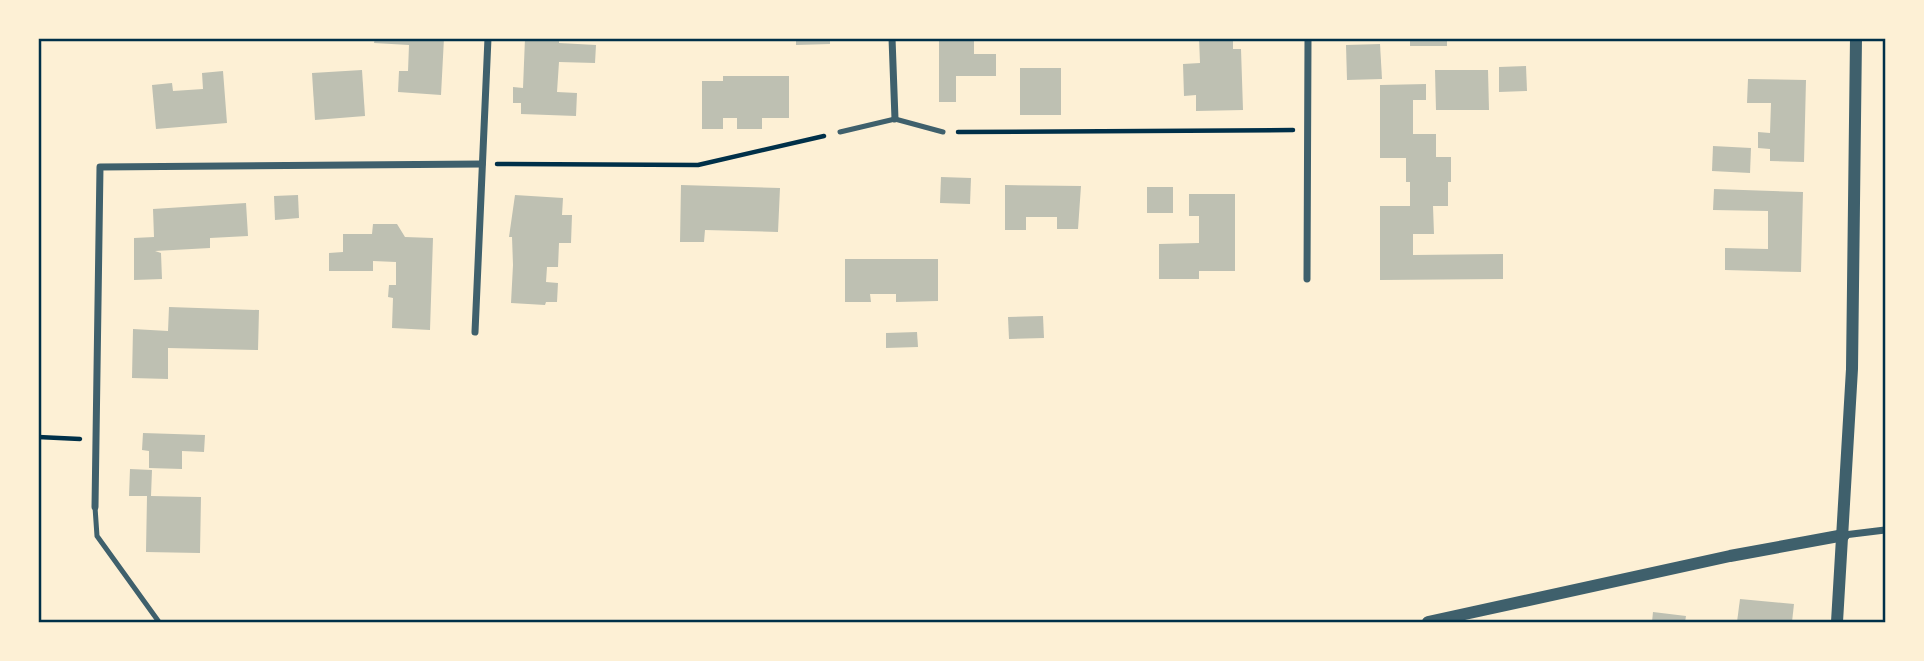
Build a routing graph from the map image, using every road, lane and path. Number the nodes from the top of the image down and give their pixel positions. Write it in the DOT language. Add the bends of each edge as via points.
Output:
graph roads {
  1 [pos="488,38"];
  2 [pos="891,38"];
  3 [pos="1308,38"];
  4 [pos="1856,38"];
  5 [pos="895,119"];
  6 [pos="1308,131"];
  7 [pos="840,132"];
  8 [pos="943,132"];
  9 [pos="482,164"];
  10 [pos="1307,279"];
  11 [pos="475,332"];
  12 [pos="38,437"];
  13 [pos="97,439"];
  14 [pos="95,508"];
  15 [pos="1885,530"];
  16 [pos="1844,535"];
  17 [pos="159,622"];
  18 [pos="1428,622"];
  19 [pos="1837,622"];
  1 -- 9 [label="street"];
  2 -- 5 [label="street"];
  3 -- 6 [label="street"];
  4 -- 16 [label="street" via="1852,369"];
  5 -- 7 [label="lane"];
  5 -- 8 [label="lane"];
  6 -- 8 [label="path"];
  6 -- 10 [label="street"];
  7 -- 9 [label="path" via="698,165"];
  9 -- 11 [label="street"];
  9 -- 13 [label="street" via="100,167"];
  12 -- 13 [label="path"];
  13 -- 14 [label="street"];
  14 -- 17 [label="lane" via="97,536"];
  15 -- 16 [label="street"];
  16 -- 18 [label="street"];
  16 -- 19 [label="street"];
}
